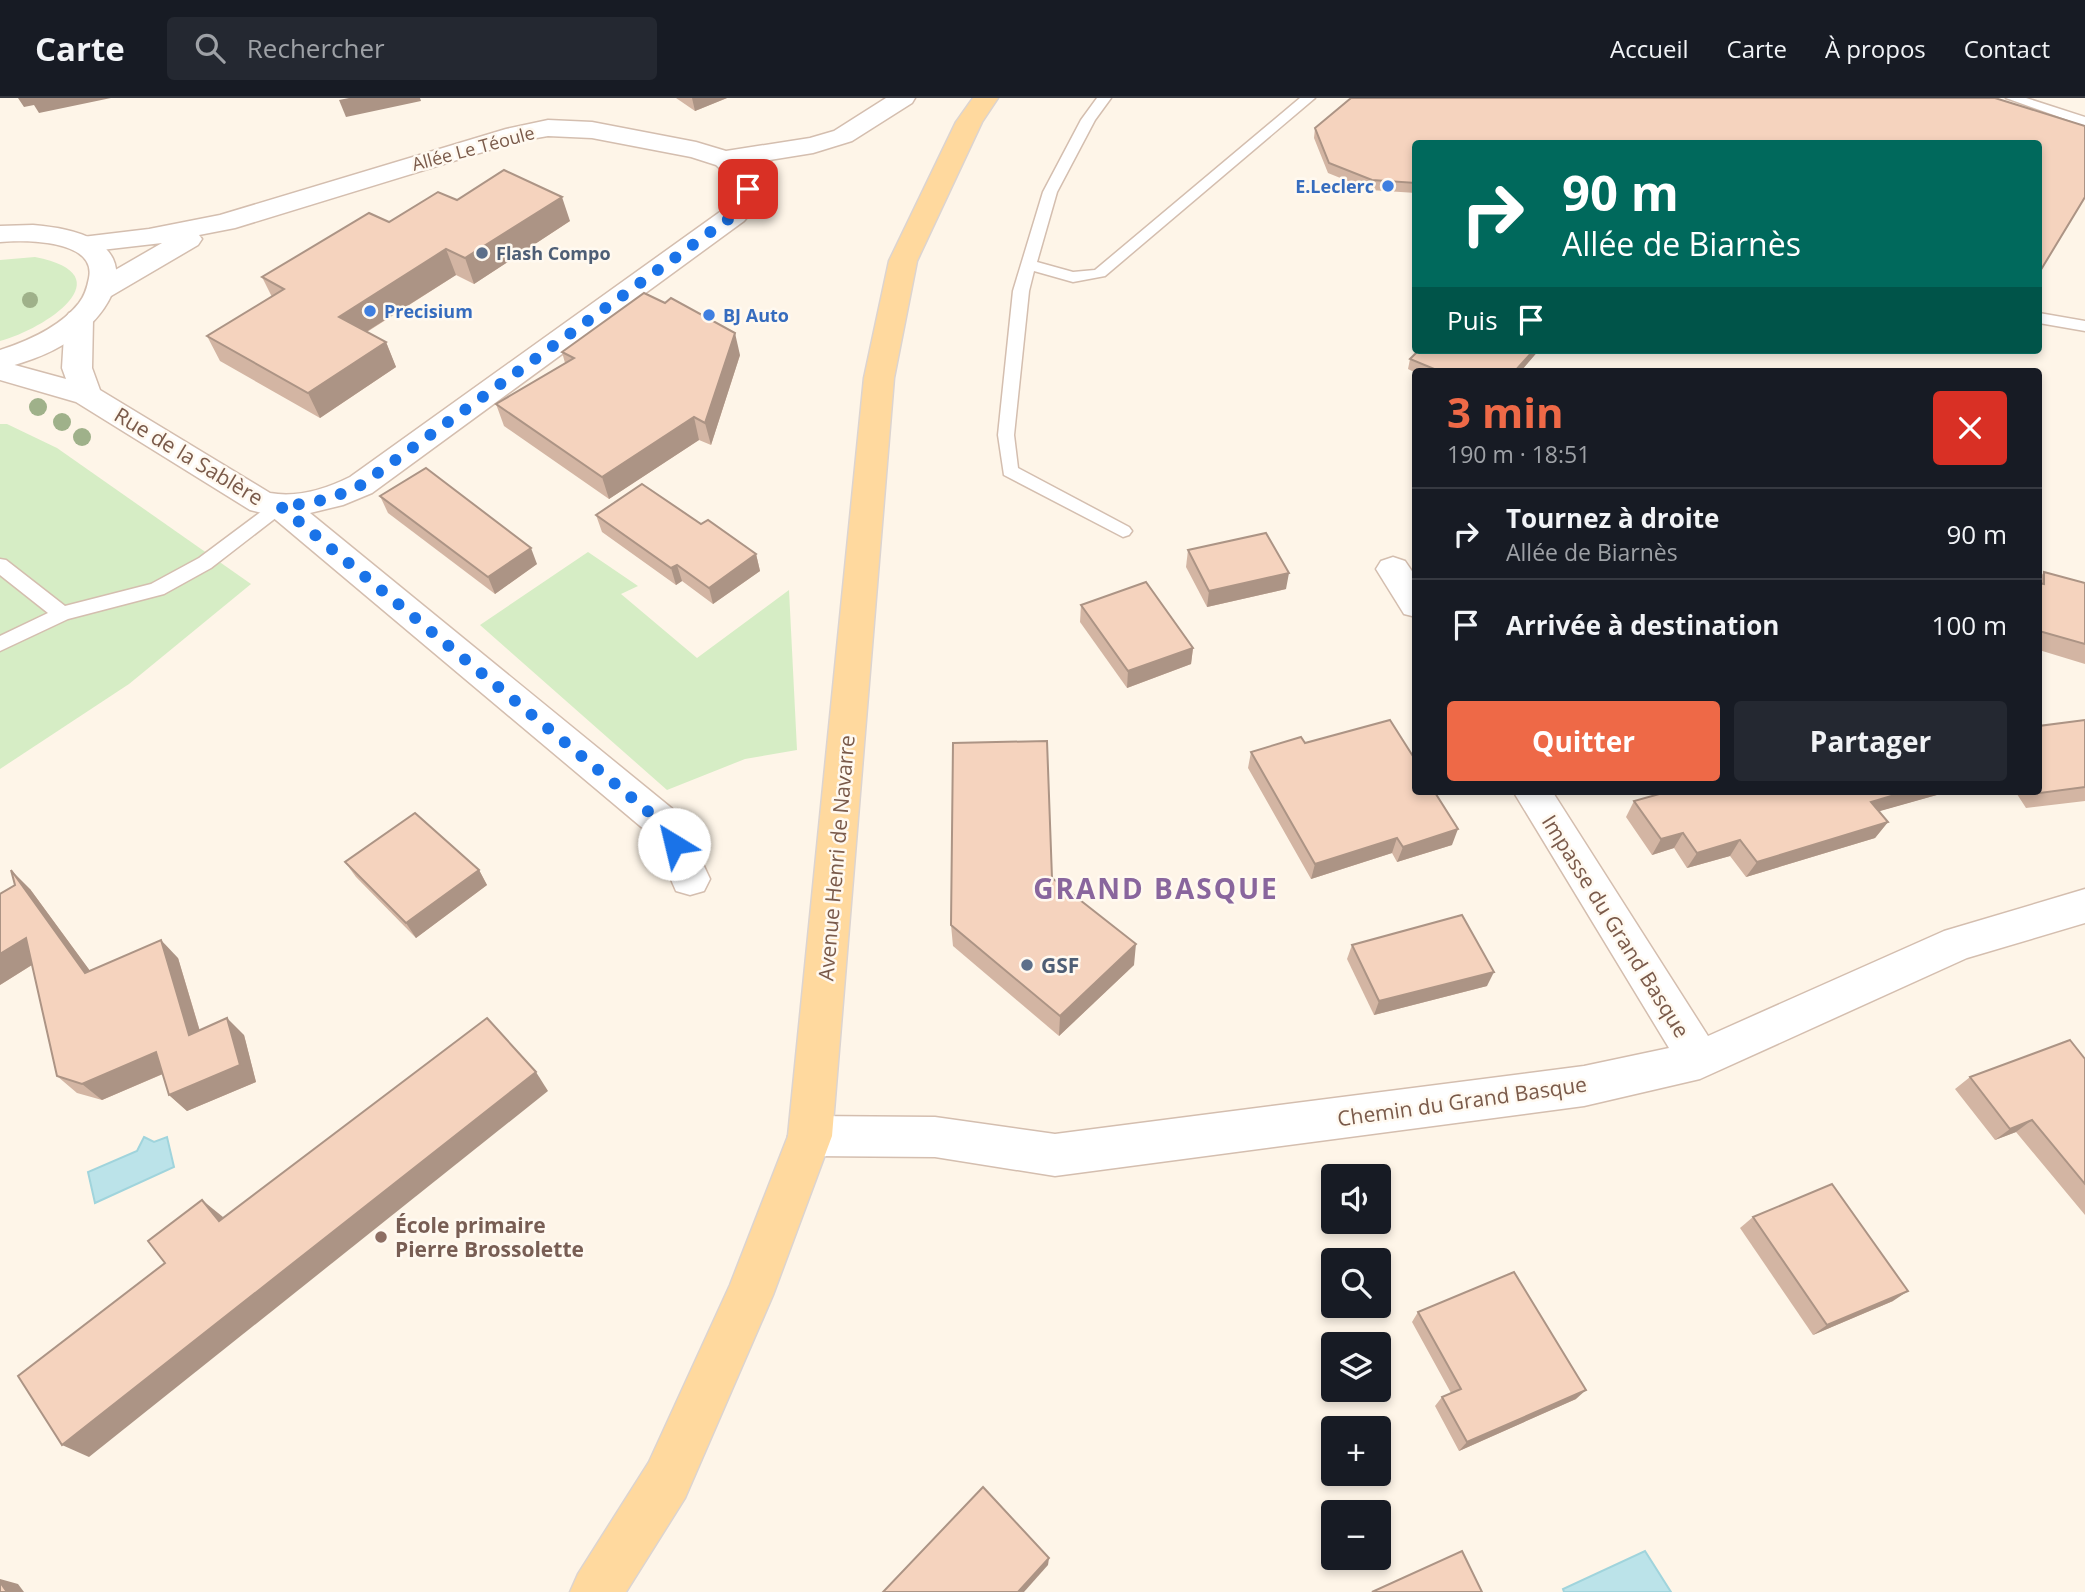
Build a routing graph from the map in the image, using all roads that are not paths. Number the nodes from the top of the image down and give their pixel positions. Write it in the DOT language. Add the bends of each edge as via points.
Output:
graph roads {
  1 [pos="903,98"];
  2 [pos="986,98"];
  3 [pos="1104,98"];
  4 [pos="1308,98"];
  5 [pos="2013,98"];
  6 [pos="2085,122"];
  7 [pos="726,159"];
  8 [pos="225,222"];
  9 [pos="2,233"];
  10 [pos="84,244"];
  11 [pos="1028,264"];
  12 [pos="101,290"];
  13 [pos="79,319"];
  14 [pos="2042,319"];
  15 [pos="2085,326"];
  16 [pos="0,360"];
  17 [pos="0,370"];
  18 [pos="87,395"];
  19 [pos="280,506"];
  20 [pos="1123,531"];
  21 [pos="0,565"];
  22 [pos="1393,569"];
  23 [pos="1412,599"];
  24 [pos="62,614"];
  25 [pos="0,644"];
  26 [pos="1534,795"];
  27 [pos="690,879"];
  28 [pos="2085,906"];
  29 [pos="1700,1060"];
  30 [pos="810,1136"];
  31 [pos="596,1592"];
  1 -- 7 [label="street" via="843,136"];
  2 -- 30 [label="main road, Avenue Henri de Navarre" via="969,122 903,261 879,378"];
  3 -- 11 [label="lane" via="1050,192"];
  4 -- 11 [label="lane" via="1100,273 1088,279 1066,277"];
  5 -- 6 [label="lane"];
  7 -- 8 [label="street, Allée Le Téoule" via="592,130 548,128"];
  7 -- 19 [label="street" via="747,180 747,202 734,215 361,485 310,504"];
  8 -- 10 [label="street, Allée Le Téoule"];
  8 -- 12 [label="street, Allée Le Téoule" via="159,254"];
  9 -- 10 [label="street" via="47,233"];
  10 -- 12 [label="street" via="98,256 104,272"];
  11 -- 20 [label="lane" via="1006,435 1010,471"];
  12 -- 13 [label="street"];
  13 -- 16 [label="street" via="52,339"];
  13 -- 18 [label="street" via="78,368"];
  14 -- 15 [label="lane"];
  17 -- 18 [label="street, Rue de la Sablère"];
  18 -- 19 [label="street, Rue de la Sablère" via="261,502"];
  19 -- 24 [label="lane" via="205,563 157,589"];
  19 -- 27 [label="street, Rue de la Sablère" via="667,827"];
  21 -- 24 [label="lane"];
  22 -- 23 [label="street"];
  24 -- 25 [label="lane"];
  26 -- 29 [label="street, Impasse du Grand Basque"];
  28 -- 29 [label="street, Chemin du Grand Basque" via="1958,943"];
  29 -- 30 [label="street, Chemin du Grand Basque" via="1584,1086 1055,1155 935,1137"];
  30 -- 31 [label="main road, Avenue Henri de Navarre" via="750,1295 667,1480"];
}
